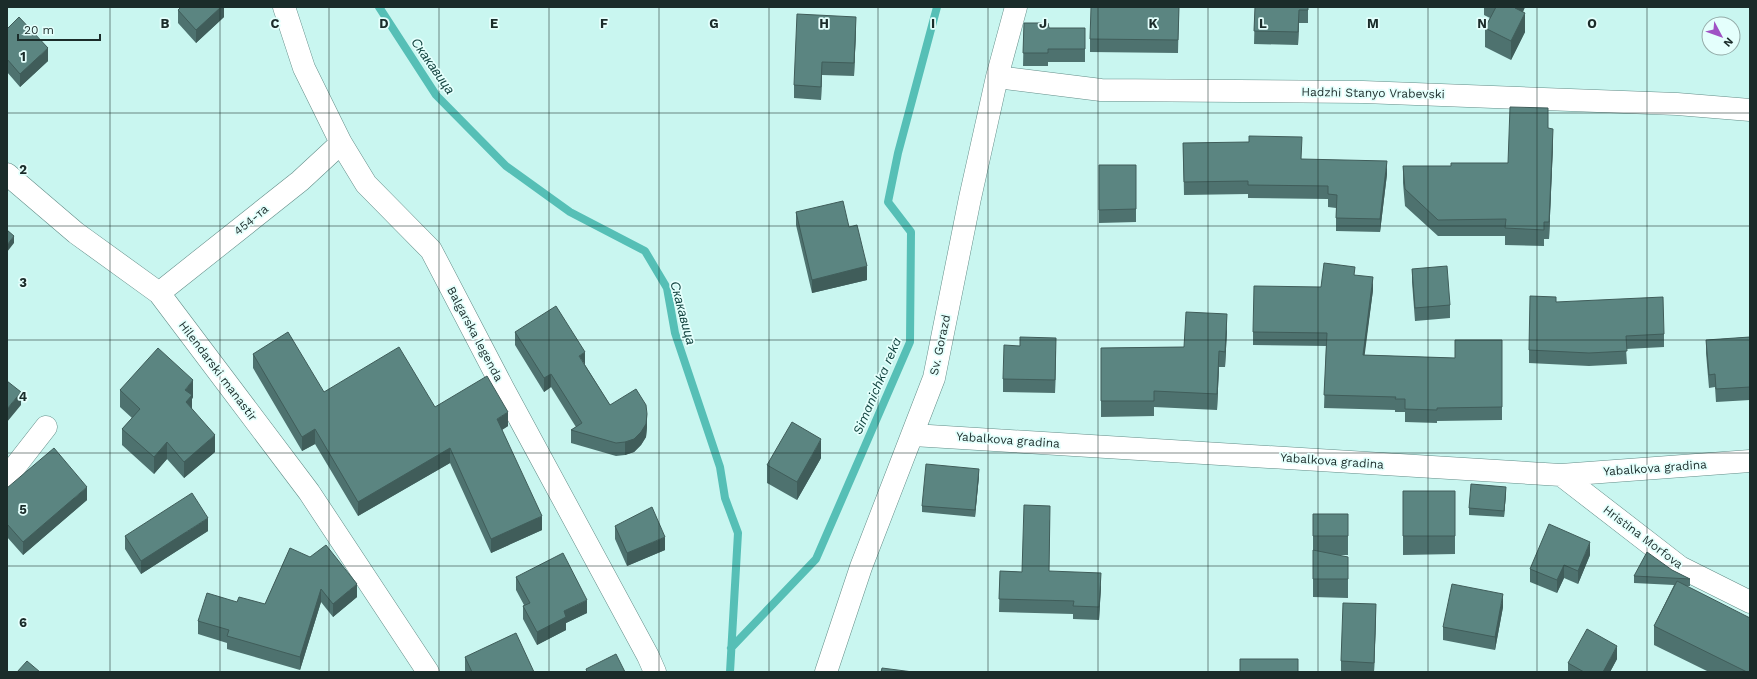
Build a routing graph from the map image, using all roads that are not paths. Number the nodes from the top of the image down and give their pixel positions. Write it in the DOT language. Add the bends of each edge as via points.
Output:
graph roads {
  1 [pos="284,7"];
  2 [pos="1016,7"];
  3 [pos="997,76"];
  4 [pos="1750,110"];
  5 [pos="341,144"];
  6 [pos="7,174"];
  7 [pos="159,293"];
  8 [pos="46,427"];
  9 [pos="913,434"];
  10 [pos="1750,461"];
  11 [pos="1561,475"];
  12 [pos="7,477"];
  13 [pos="1750,602"];
  14 [pos="428,672"];
  15 [pos="655,672"];
  16 [pos="826,672"];
  1 -- 5 [label="street, Balgarska legenda" via="304,68"];
  2 -- 3 [label="street, Sv. Gorazd"];
  3 -- 4 [label="street, Hadzhi Stanyo Vrabevski" via="1101,90 1363,92 1677,104"];
  3 -- 9 [label="street, Sv. Gorazd" via="934,378"];
  5 -- 7 [label="street, 454-та" via="300,181"];
  5 -- 15 [label="street, Balgarska legenda" via="366,184 431,250"];
  6 -- 7 [label="street, Hilendarski manastir" via="76,233"];
  7 -- 14 [label="street, Hilendarski manastir" via="309,492"];
  8 -- 12 [label="street"];
  9 -- 11 [label="street, Yabalkova gradina"];
  9 -- 16 [label="street, Sv. Gorazd" via="861,567"];
  10 -- 11 [label="street, Yabalkova gradina"];
  11 -- 13 [label="street, Hristina Morfova" via="1680,567"];
}
